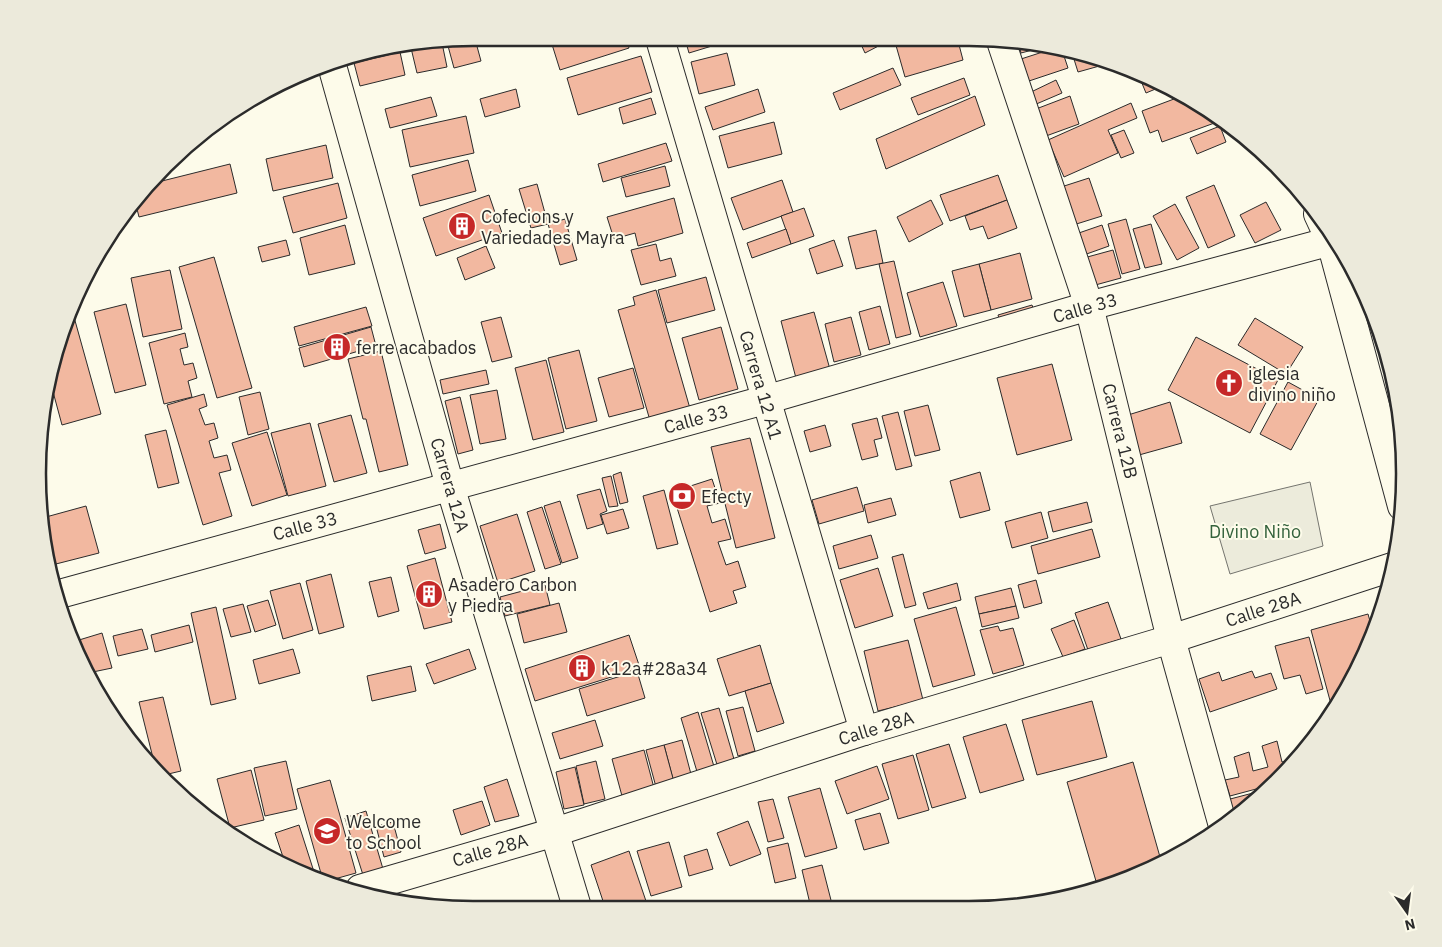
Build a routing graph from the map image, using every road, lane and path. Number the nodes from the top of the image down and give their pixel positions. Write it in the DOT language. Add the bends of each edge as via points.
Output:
graph roads {
  1 [pos="662,46"];
  2 [pos="1003,48"];
  3 [pos="332,70"];
  4 [pos="1328,242"];
  5 [pos="1337,257"];
  6 [pos="1089,306"];
  7 [pos="765,400"];
  8 [pos="1396,482"];
  9 [pos="450,486"];
  10 [pos="1385,568"];
  11 [pos="63,592"];
  12 [pos="1171,639"];
  13 [pos="864,731"];
  14 [pos="1221,818"];
  15 [pos="555,832"];
  16 [pos="367,887"];
  17 [pos="576,901"];
  1 -- 7 [label="street, Carrera 12 A1"];
  2 -- 6 [label="street, Carrera 12B"];
  3 -- 9 [label="street, Carrera 12A"];
  4 -- 6 [label="street, Calle 33"];
  5 -- 8 [label="street"];
  6 -- 7 [label="street, Calle 33"];
  6 -- 12 [label="street, Carrera 12B"];
  7 -- 9 [label="street, Calle 33"];
  7 -- 13 [label="street, Carrera 12 A1"];
  9 -- 11 [label="street, Calle 33"];
  9 -- 15 [label="street, Carrera 12A"];
  10 -- 12 [label="street, Calle 28A"];
  12 -- 13 [label="street, Calle 28A"];
  12 -- 14 [label="street, Carrera 12B"];
  13 -- 15 [label="street, Calle 28A"];
  15 -- 16 [label="street, Calle 28A"];
  15 -- 17 [label="street, Carrera 12A"];
}
